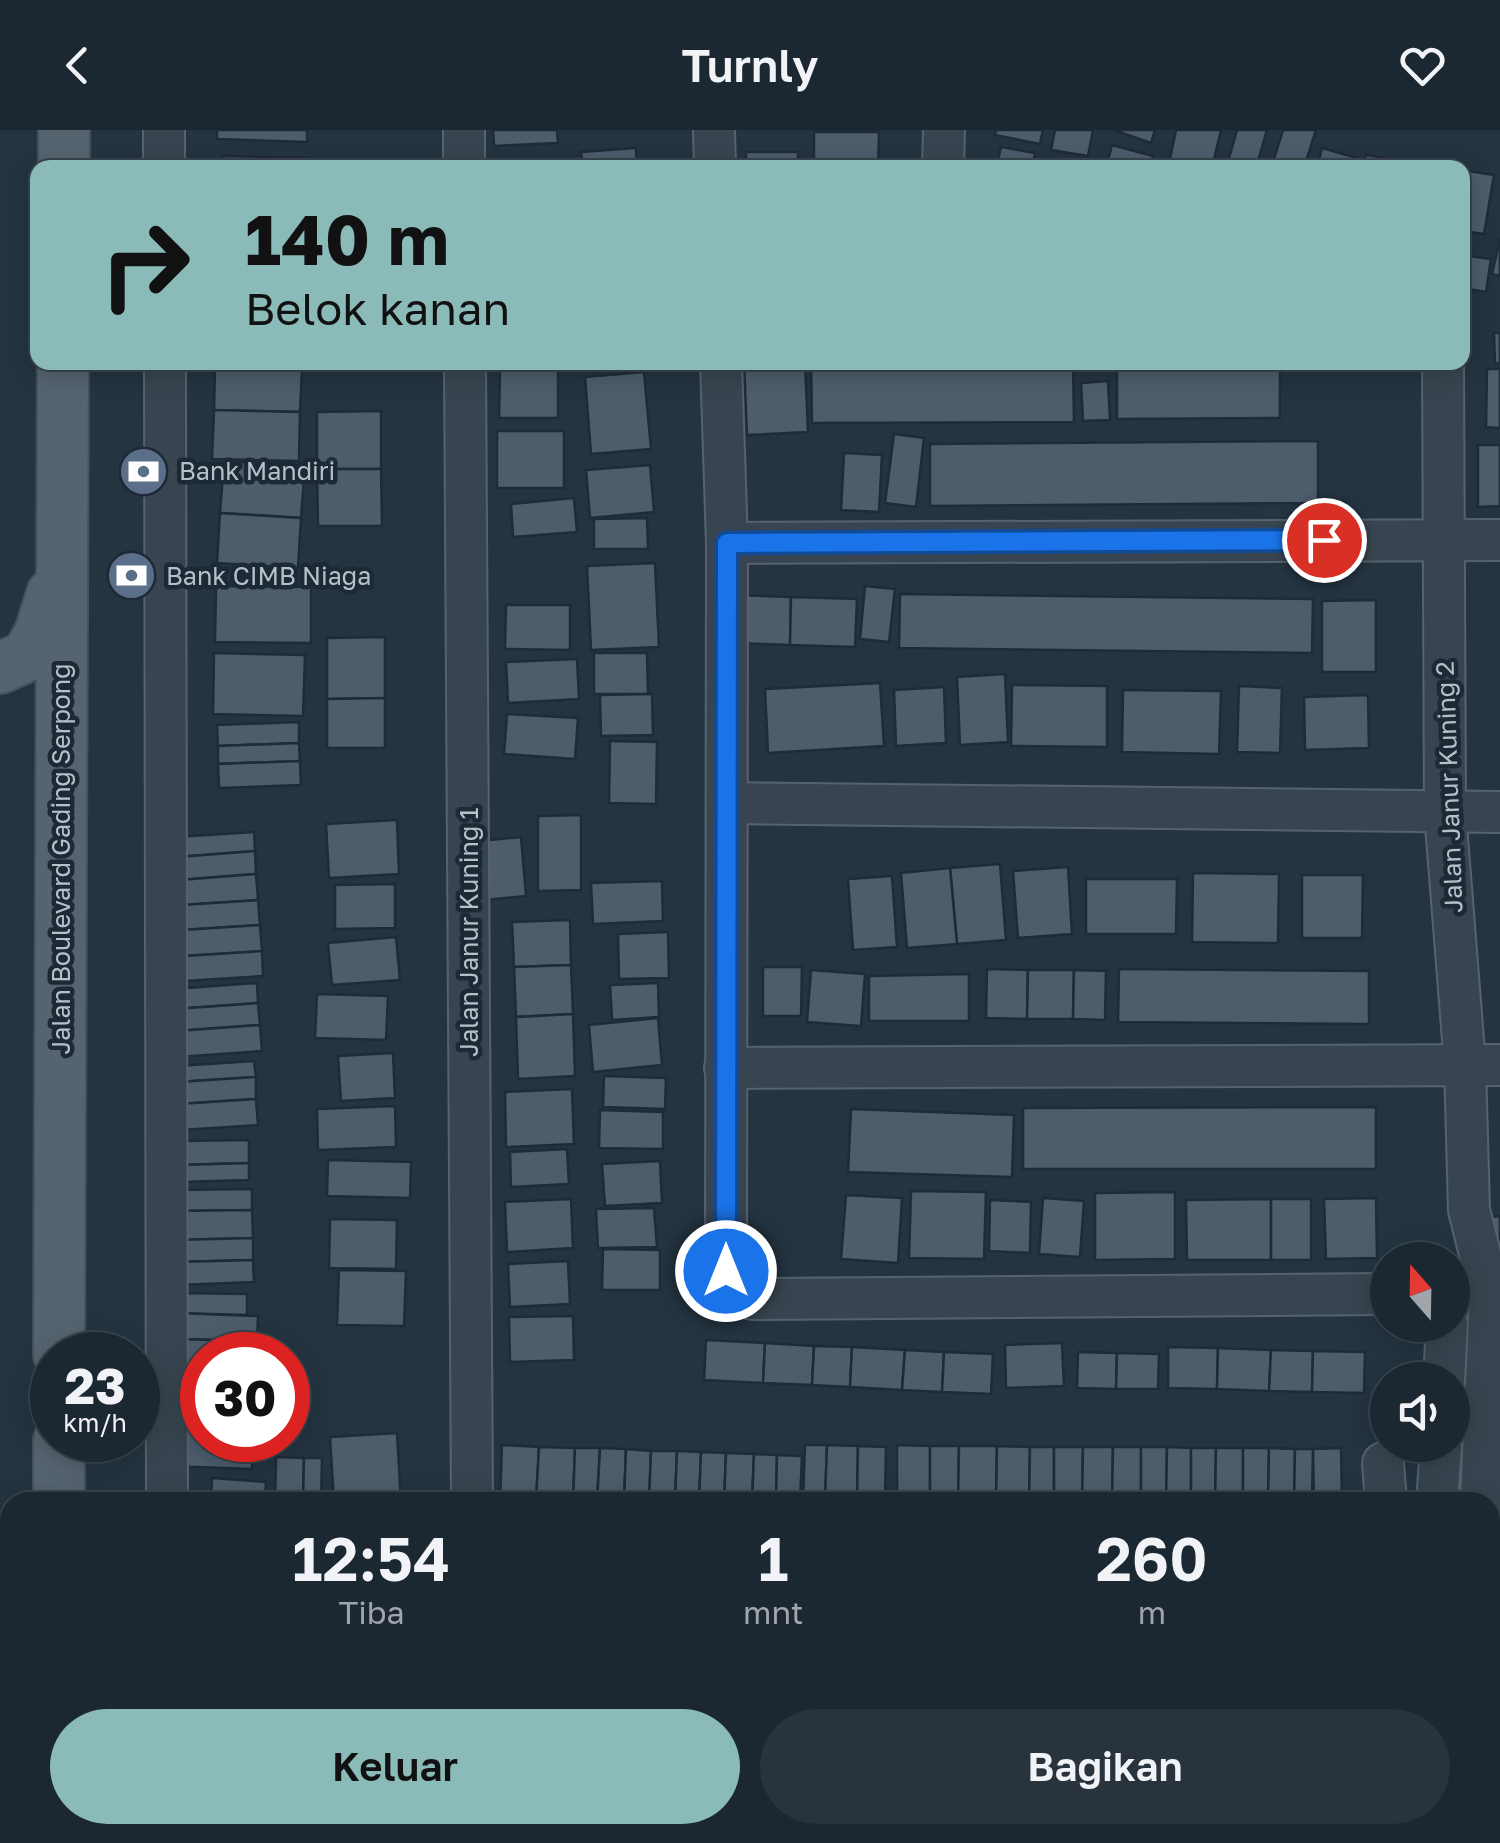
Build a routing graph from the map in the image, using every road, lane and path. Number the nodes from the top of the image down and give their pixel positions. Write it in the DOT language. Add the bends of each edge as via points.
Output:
graph roads {
  1 [pos="64,130"];
  2 [pos="164,130"];
  3 [pos="464,130"];
  4 [pos="714,130"];
  5 [pos="944,130"];
  6 [pos="64,160"];
  7 [pos="164,160"];
  8 [pos="464,160"];
  9 [pos="716,160"];
  10 [pos="943,160"];
  11 [pos="64,370"];
  12 [pos="165,370"];
  13 [pos="465,370"];
  14 [pos="721,370"];
  15 [pos="1442,370"];
  16 [pos="1444,540"];
  17 [pos="1500,540"];
  18 [pos="727,543"];
  19 [pos="62,560"];
  20 [pos="0,668"];
  21 [pos="727,803"];
  22 [pos="1445,812"];
  23 [pos="1500,812"];
  24 [pos="1482,1065"];
  25 [pos="725,1068"];
  26 [pos="1468,1210"];
  27 [pos="1460,1242"];
  28 [pos="1370,1294"];
  29 [pos="1481,1294"];
  30 [pos="59,1332"];
  31 [pos="59,1462"];
  32 [pos="1383,1462"];
  33 [pos="1440,1462"];
  34 [pos="59,1492"];
  35 [pos="167,1492"];
  36 [pos="472,1492"];
  37 [pos="1385,1492"];
  38 [pos="1439,1492"];
  39 [pos="1481,1492"];
  1 -- 6 [label="main road"];
  2 -- 7 [label="street"];
  3 -- 8 [label="street"];
  4 -- 9 [label="street"];
  5 -- 10 [label="street"];
  11 -- 19 [label="main road, Jalan Boulevard Gading Serpong"];
  12 -- 35 [label="street"];
  13 -- 36 [label="street, Jalan Janur Kuning 1"];
  14 -- 18 [label="street"];
  15 -- 16 [label="street, Jalan Janur Kuning 2"];
  16 -- 17 [label="street"];
  16 -- 18 [label="street"];
  16 -- 22 [label="street, Jalan Janur Kuning 2"];
  18 -- 21 [label="street"];
  19 -- 20 [label="main road" via="27,656"];
  19 -- 30 [label="main road, Jalan Boulevard Gading Serpong"];
  21 -- 22 [label="street"];
  21 -- 25 [label="street"];
  22 -- 23 [label="street"];
  22 -- 24 [label="street, Jalan Janur Kuning 2"];
  24 -- 25 [label="street"];
  24 -- 26 [label="street, Jalan Janur Kuning 2"];
  25 -- 28 [label="street" via="726,1271 734,1289 752,1298"];
  26 -- 27 [label="street, Jalan Janur Kuning 2"];
  26 -- 29 [label="street, Jalan Janur Kuning 2"];
  29 -- 39 [label="street, Jalan Janur Kuning 2"];
  31 -- 34 [label="main road"];
  32 -- 37 [label="street"];
  33 -- 38 [label="street"];
}
